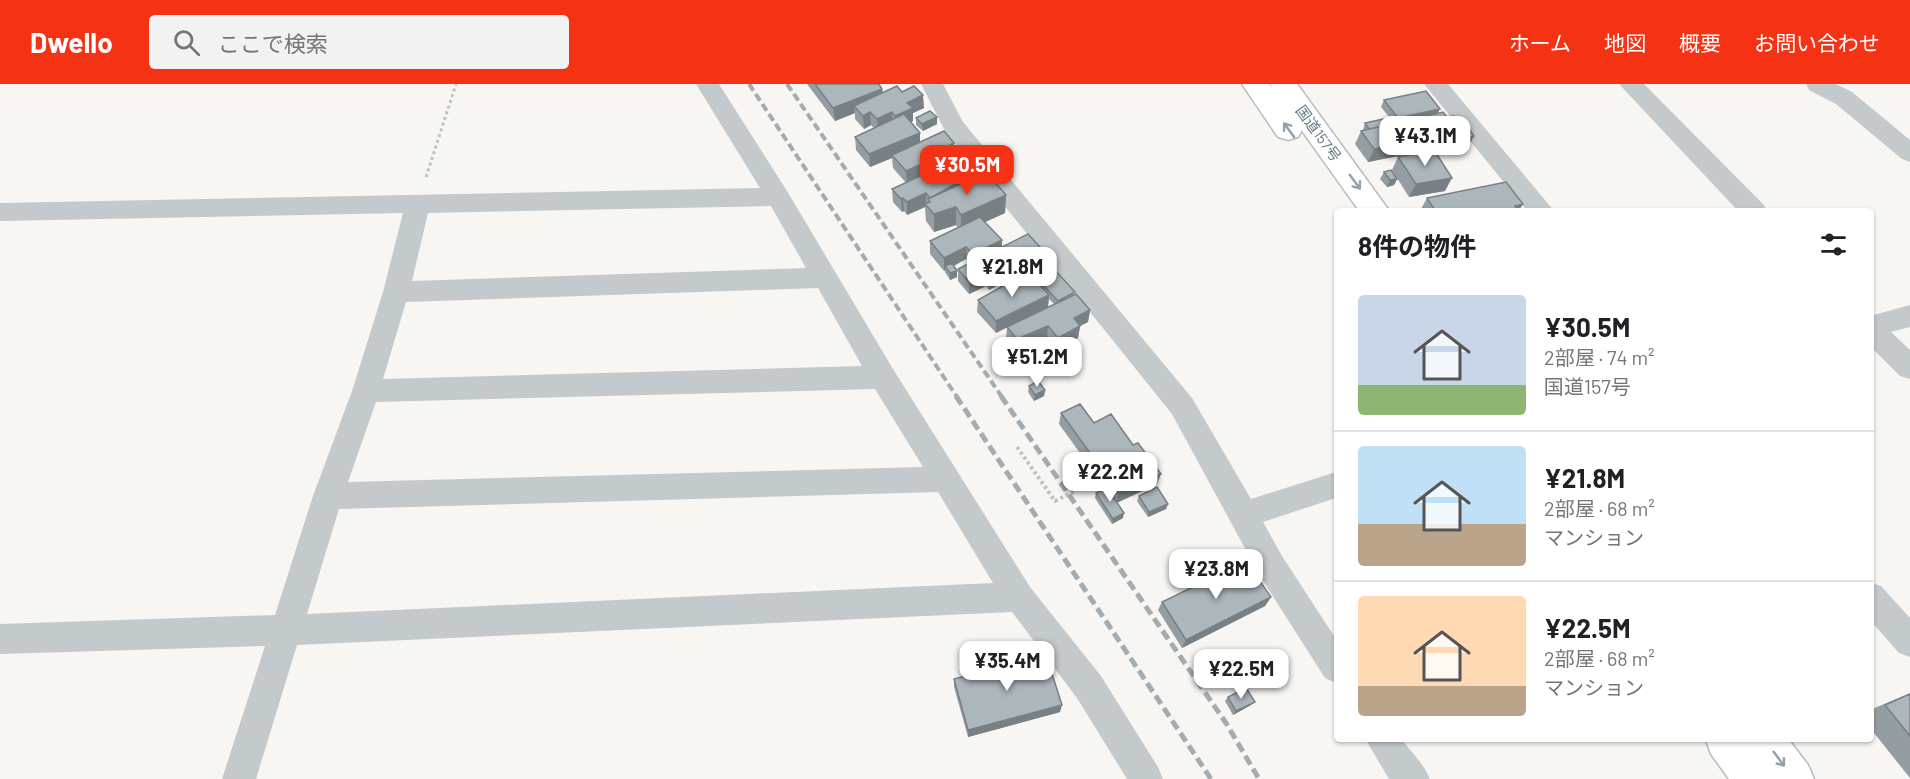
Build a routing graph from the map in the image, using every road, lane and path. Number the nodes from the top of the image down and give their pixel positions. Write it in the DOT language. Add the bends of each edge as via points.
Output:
graph roads {
  1 [pos="456,84"];
  2 [pos="706,84"];
  3 [pos="932,84"];
  4 [pos="1256,84"];
  5 [pos="1283,84"];
  6 [pos="1435,84"];
  7 [pos="1630,84"];
  8 [pos="1817,84"];
  9 [pos="1910,153"];
  10 [pos="778,197"];
  11 [pos="418,204"];
  12 [pos="1344,208"];
  13 [pos="1373,208"];
  14 [pos="1539,208"];
  15 [pos="1751,208"];
  16 [pos="0,212"];
  17 [pos="824,278"];
  18 [pos="396,291"];
  19 [pos="1910,316"];
  20 [pos="1874,327"];
  21 [pos="1874,332"];
  22 [pos="1910,369"];
  23 [pos="883,377"];
  24 [pos="366,391"];
  25 [pos="1017,447"];
  26 [pos="946,479"];
  27 [pos="1099,479"];
  28 [pos="1334,486"];
  29 [pos="328,496"];
  30 [pos="1244,515"];
  31 [pos="1019,597"];
  32 [pos="1874,601"];
  33 [pos="284,630"];
  34 [pos="0,639"];
  35 [pos="1910,642"];
  36 [pos="1334,665"];
  37 [pos="1384,742"];
  38 [pos="1726,742"];
  39 [pos="1766,742"];
  40 [pos="239,779"];
  41 [pos="1146,779"];
  42 [pos="1413,779"];
  43 [pos="1753,779"];
  44 [pos="1794,779"];
  1 -- 11 [label="path"];
  2 -- 10 [label="street"];
  3 -- 30 [label="street" via="954,127 1182,406"];
  12 -- 4 [label="highway, 国道157号, one-way"];
  5 -- 13 [label="highway, 国道157号, one-way"];
  6 -- 14 [label="street"];
  7 -- 15 [label="street"];
  8 -- 9 [label="street" via="1844,98"];
  10 -- 11 [label="street"];
  10 -- 17 [label="street"];
  11 -- 16 [label="street"];
  11 -- 18 [label="street"];
  17 -- 18 [label="street"];
  17 -- 23 [label="street"];
  18 -- 24 [label="street"];
  19 -- 20 [label="street"];
  21 -- 22 [label="street"];
  23 -- 24 [label="street"];
  23 -- 26 [label="street"];
  24 -- 29 [label="street"];
  25 -- 27 [label="path" via="1055,501"];
  26 -- 29 [label="street"];
  26 -- 31 [label="street"];
  28 -- 30 [label="street"];
  29 -- 33 [label="street"];
  30 -- 36 [label="street" via="1271,566"];
  31 -- 33 [label="street"];
  31 -- 41 [label="street" via="1089,687"];
  32 -- 35 [label="street"];
  33 -- 34 [label="street"];
  33 -- 40 [label="street"];
  37 -- 42 [label="street"];
  38 -- 43 [label="highway"];
  39 -- 44 [label="highway, one-way"];
}
